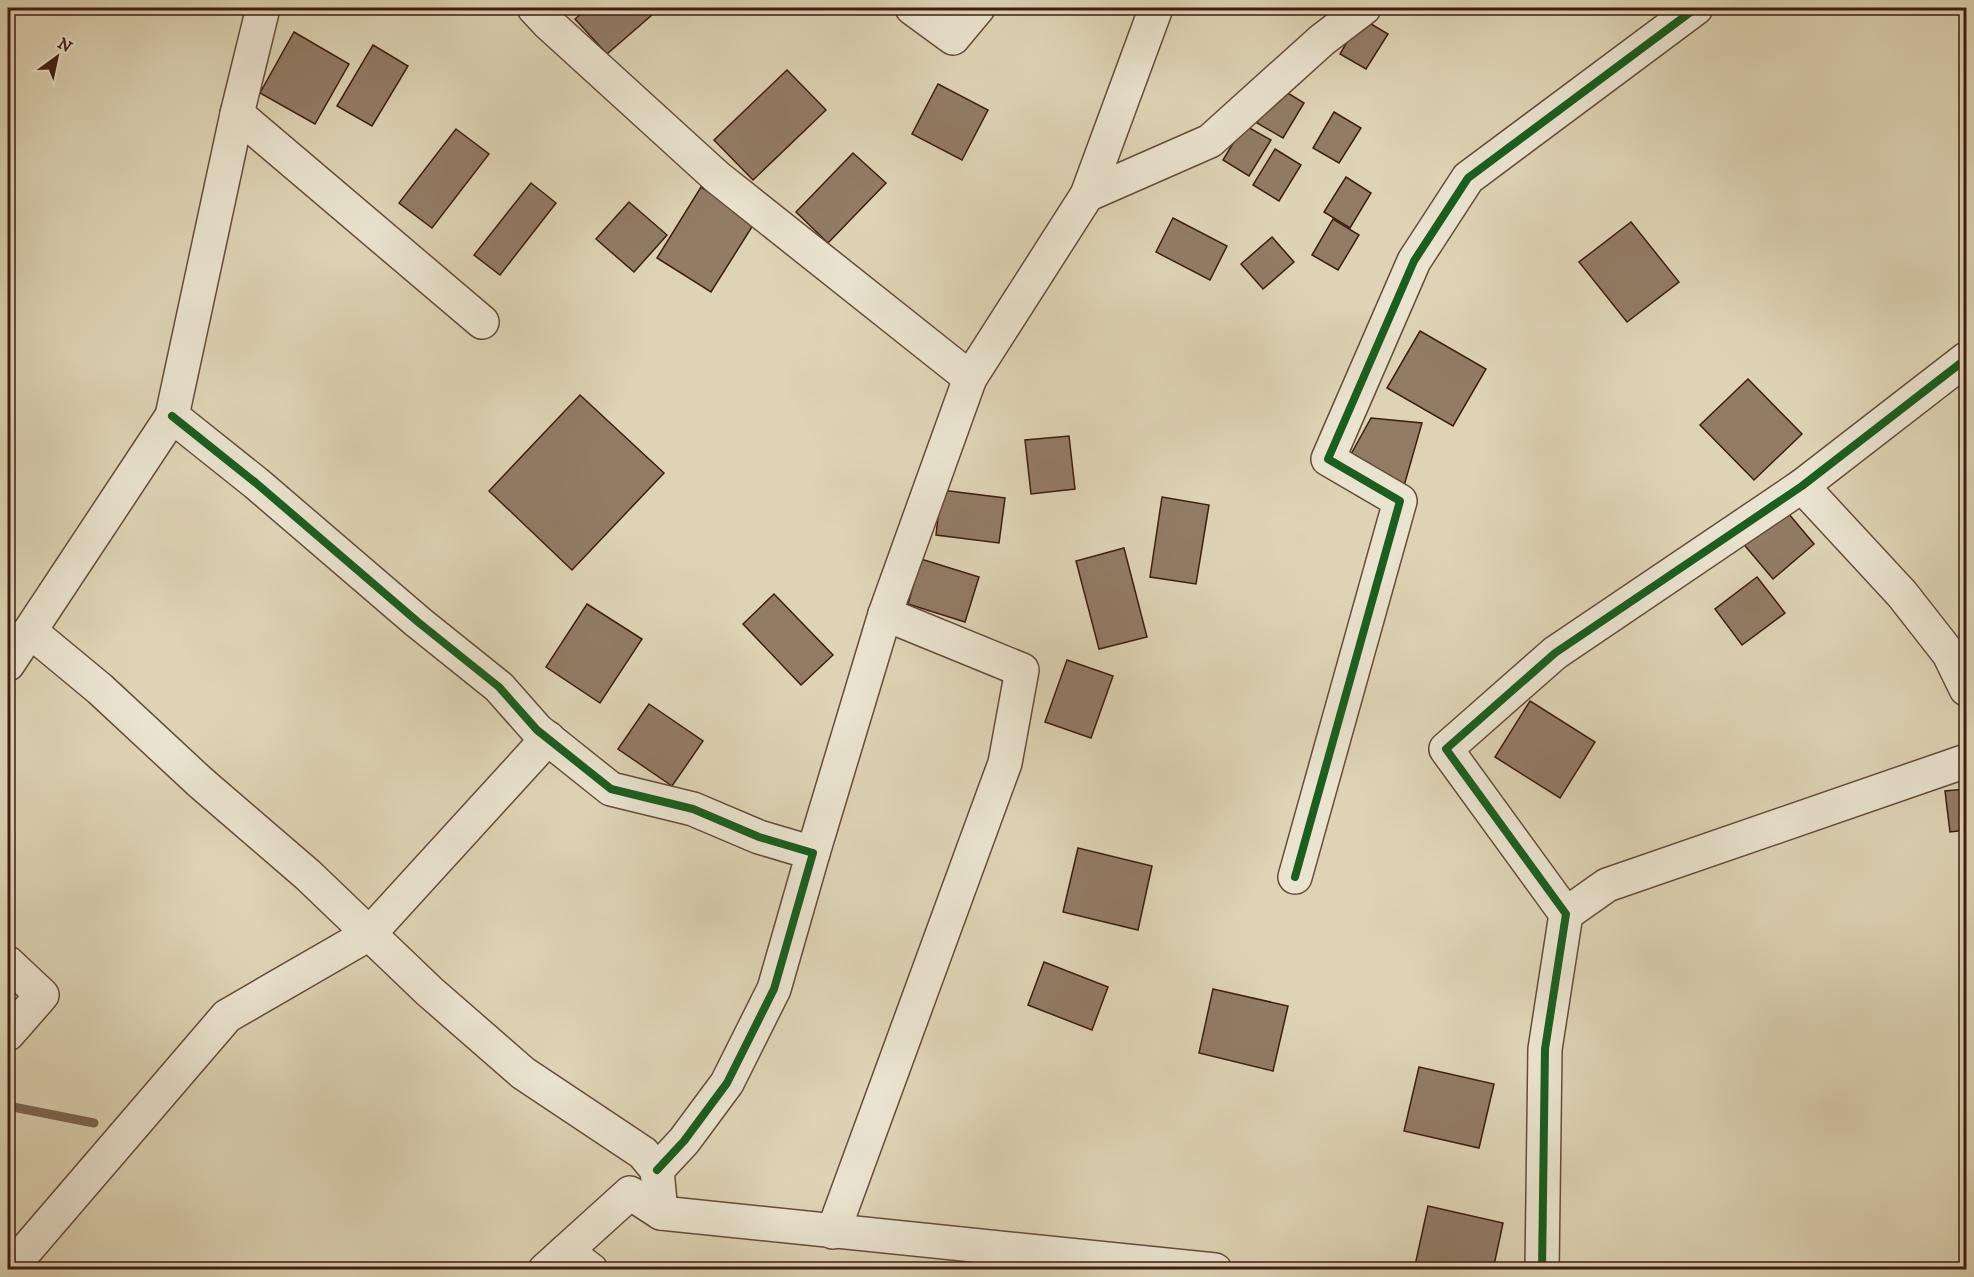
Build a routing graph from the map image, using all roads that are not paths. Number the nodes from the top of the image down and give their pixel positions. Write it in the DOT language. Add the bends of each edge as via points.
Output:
graph roads {
  1 [pos="263,8"];
  2 [pos="534,8"];
  3 [pos="912,8"];
  4 [pos="978,8"];
  5 [pos="1156,8"];
  6 [pos="1364,8"];
  7 [pos="1696,8"];
  8 [pos="237,114"];
  9 [pos="1087,195"];
  10 [pos="482,322"];
  11 [pos="1966,359"];
  12 [pos="970,378"];
  13 [pos="172,416"];
  14 [pos="1802,486"];
  15 [pos="885,615"];
  16 [pos="30,631"];
  17 [pos="8,664"];
  18 [pos="1966,689"];
  19 [pos="548,738"];
  20 [pos="1966,761"];
  21 [pos="813,853"];
  22 [pos="1295,877"];
  23 [pos="1566,914"];
  24 [pos="369,934"];
  25 [pos="8,963"];
  26 [pos="8,1034"];
  27 [pos="657,1170"];
  28 [pos="661,1213"];
  29 [pos="833,1232"];
  30 [pos="567,1263"];
  31 [pos="9,1269"];
  32 [pos="1215,1269"];
  33 [pos="1542,1269"];
  1 -- 8 [label="street"];
  2 -- 12 [label="street" via="717,177"];
  3 -- 4 [label="street" via="953,38"];
  5 -- 9 [label="street"];
  6 -- 9 [label="street" via="1322,40 1210,141"];
  7 -- 22 [label="street" via="1468,178 1414,261 1328,459 1400,501"];
  8 -- 10 [label="street"];
  8 -- 13 [label="street"];
  9 -- 12 [label="street"];
  11 -- 14 [label="street"];
  12 -- 15 [label="street"];
  13 -- 16 [label="street"];
  13 -- 19 [label="street" via="499,687"];
  14 -- 18 [label="street" via="1902,594 1948,654"];
  14 -- 23 [label="street" via="1556,653 1446,749"];
  15 -- 21 [label="street"];
  15 -- 29 [label="street" via="1022,670 1005,763"];
  16 -- 17 [label="street"];
  16 -- 24 [label="street"];
  19 -- 21 [label="street" via="611,789 693,809 759,837"];
  19 -- 24 [label="street"];
  20 -- 23 [label="street" via="1607,885"];
  21 -- 27 [label="street" via="774,989 764,1010 728,1083"];
  23 -- 33 [label="street" via="1545,1049"];
  24 -- 27 [label="street" via="523,1073 643,1153"];
  24 -- 31 [label="street" via="226,1016"];
  25 -- 26 [label="street" via="42,995"];
  27 -- 28 [label="street"];
  28 -- 29 [label="street"];
  28 -- 30 [label="street" via="630,1193"];
  29 -- 32 [label="street"];
}
